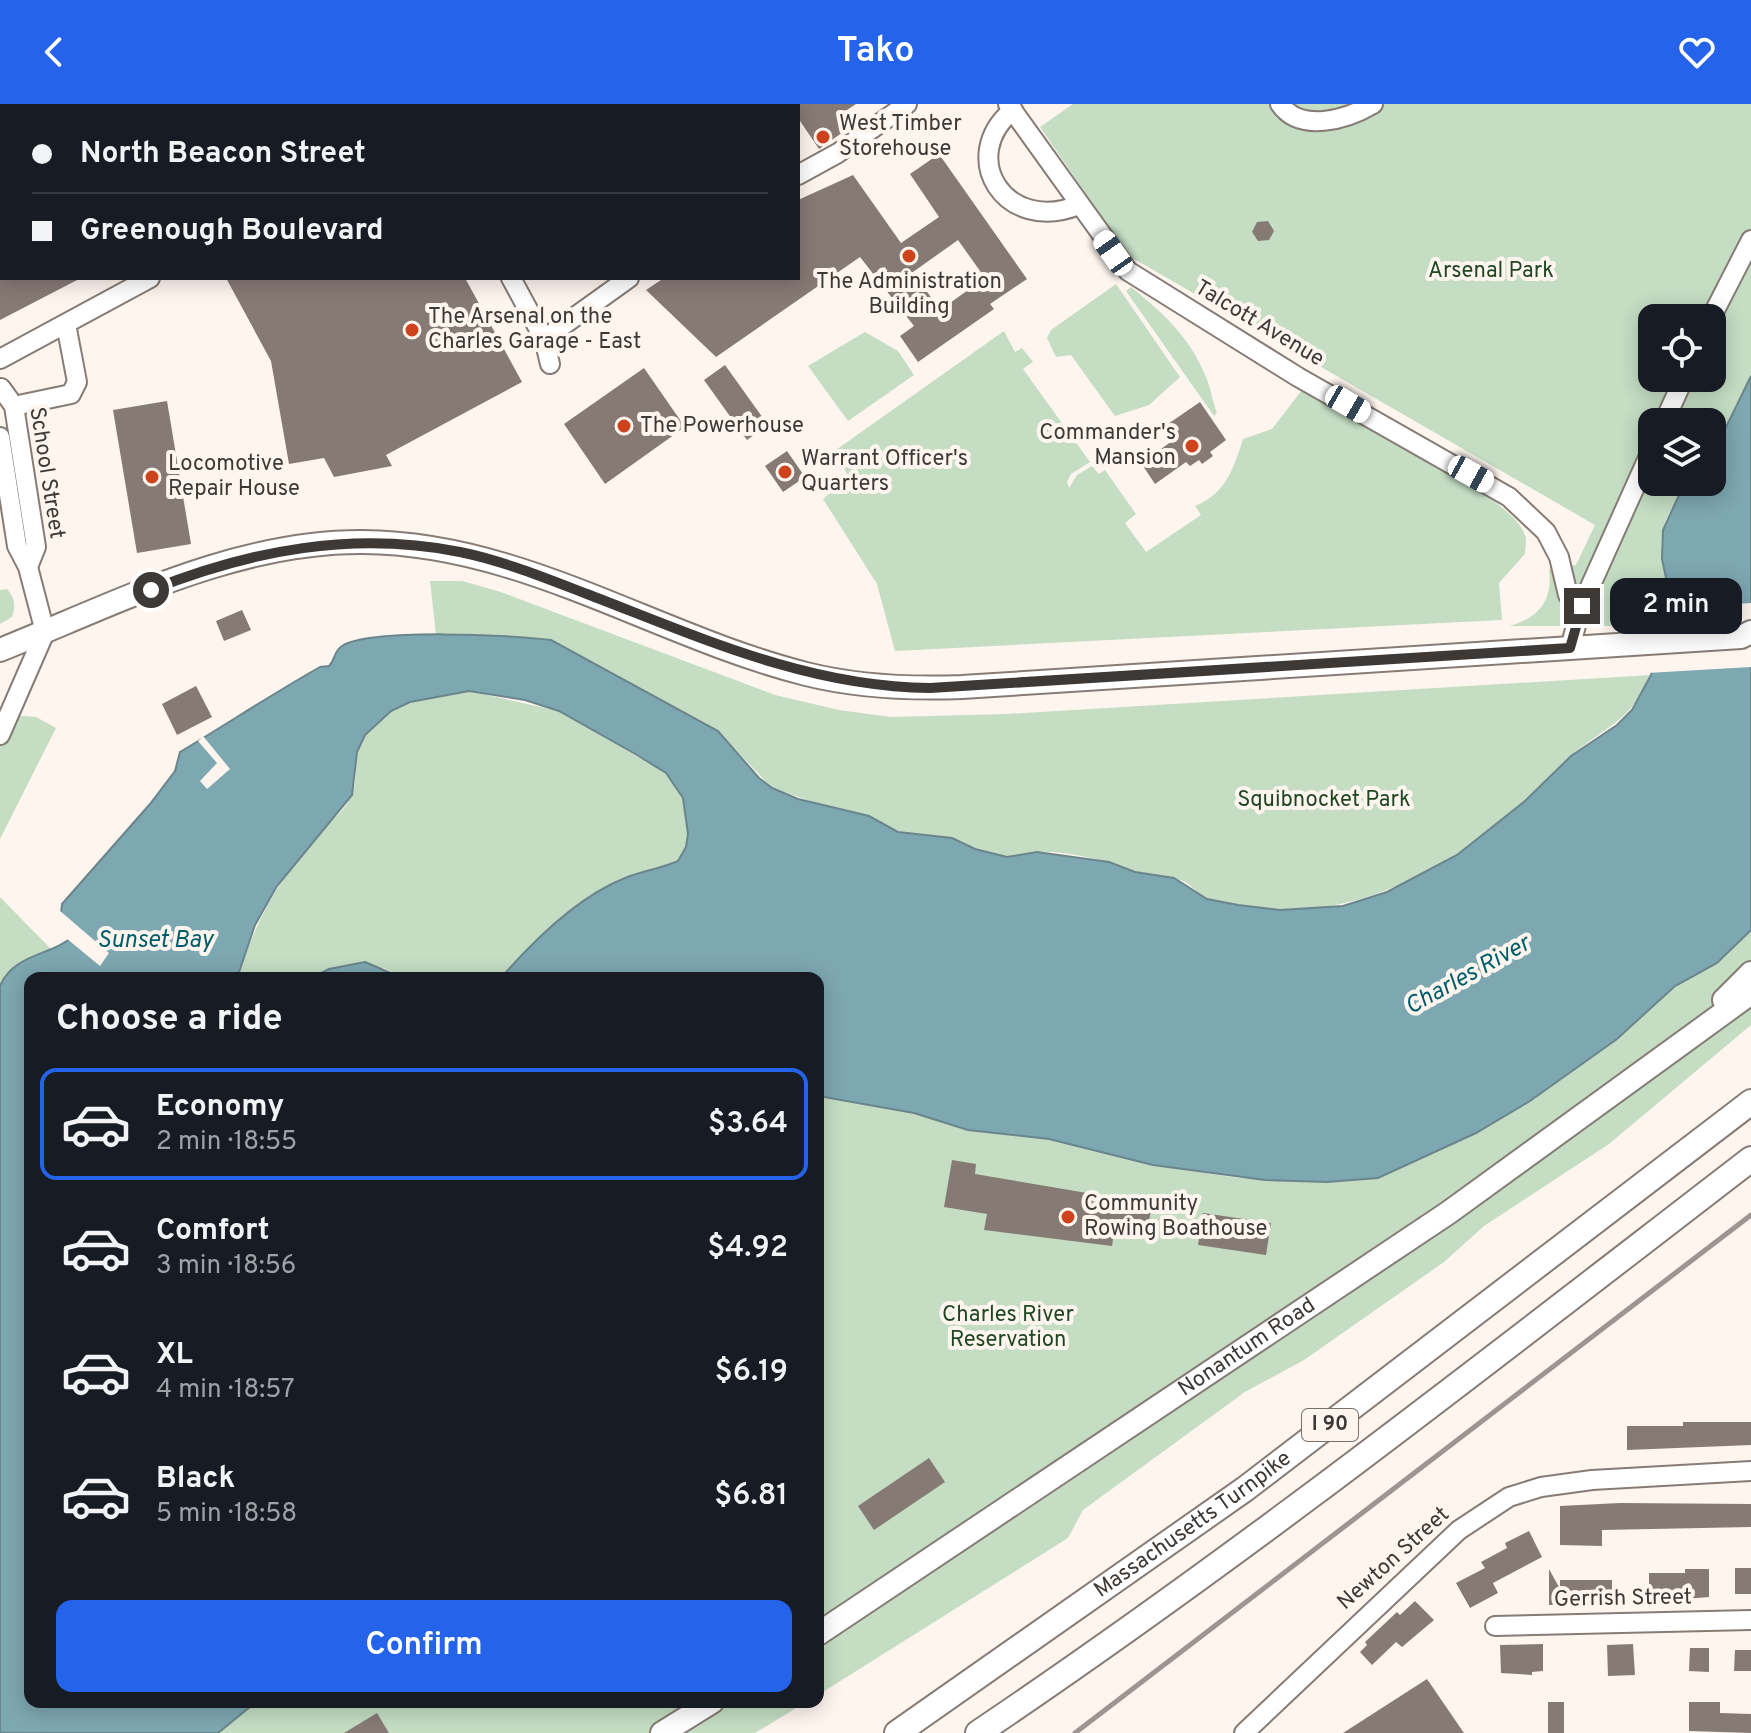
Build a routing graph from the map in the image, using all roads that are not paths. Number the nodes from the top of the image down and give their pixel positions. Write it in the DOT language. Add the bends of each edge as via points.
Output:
graph roads {
  1 [pos="907,104"];
  2 [pos="1280,104"];
  3 [pos="1373,104"];
  4 [pos="1011,107"];
  5 [pos="800,174"];
  6 [pos="1079,205"];
  7 [pos="1751,240"];
  8 [pos="146,280"];
  9 [pos="512,280"];
  10 [pos="626,280"];
  11 [pos="1718,304"];
  12 [pos="66,324"];
  13 [pos="544,339"];
  14 [pos="0,359"];
  15 [pos="550,364"];
  16 [pos="0,383"];
  17 [pos="14,406"];
  18 [pos="0,437"];
  19 [pos="1638,480"];
  20 [pos="28,567"];
  21 [pos="1582,606"];
  22 [pos="45,632"];
  23 [pos="1748,636"];
  24 [pos="1570,648"];
  25 [pos="0,650"];
  26 [pos="0,735"];
  27 [pos="1751,973"];
  28 [pos="1751,993"];
  29 [pos="1668,1053"];
  30 [pos="1751,1102"];
  31 [pos="1751,1159"];
  32 [pos="1751,1471"];
  33 [pos="1751,1620"];
  34 [pos="1495,1626"];
  35 [pos="824,1630"];
  36 [pos="702,1708"];
  37 [pos="662,1733"];
  38 [pos="897,1733"];
  39 [pos="978,1733"];
  40 [pos="1244,1733"];
  1 -- 5 [label="street"];
  2 -- 3 [label="street" via="1295,120 1310,122"];
  4 -- 6 [label="street, Talcott Avenue"];
  4 -- 6 [label="street" via="989,142 988,159 1001,190 1033,214"];
  6 -- 21 [label="street, Talcott Avenue" via="1137,277 1298,377 1509,497 1546,532 1568,595"];
  7 -- 11 [label="street"];
  8 -- 12 [label="street"];
  9 -- 13 [label="street"];
  10 -- 13 [label="street"];
  12 -- 14 [label="street"];
  12 -- 17 [label="street" via="77,382 71,394"];
  13 -- 15 [label="street"];
  16 -- 17 [label="street, School Street"];
  17 -- 20 [label="street, School Street" via="36,547"];
  18 -- 20 [label="street, School Street" via="17,546"];
  19 -- 21 [label="street"];
  20 -- 22 [label="street, School Street"];
  21 -- 24 [label="street"];
  22 -- 24 [label="main road" via="227,563 297,548 362,542 430,547 487,559 780,666 883,687 962,687"];
  22 -- 25 [label="main road"];
  22 -- 26 [label="street"];
  23 -- 24 [label="main road"];
  27 -- 29 [label="main road, Nonantum Road"];
  28 -- 29 [label="main road, Nonantum Road"];
  29 -- 35 [label="main road, Nonantum Road" via="1448,1213"];
  30 -- 38 [label="highway, Massachusetts Turnpike / I 90" via="1245,1489"];
  31 -- 39 [label="highway, Massachusetts Turnpike / I 90" via="1332,1480"];
  32 -- 40 [label="street, Newton Street" via="1592,1480 1509,1497 1459,1530"];
  33 -- 34 [label="street, Gerrish Street"];
  36 -- 37 [label="main road"];
}
